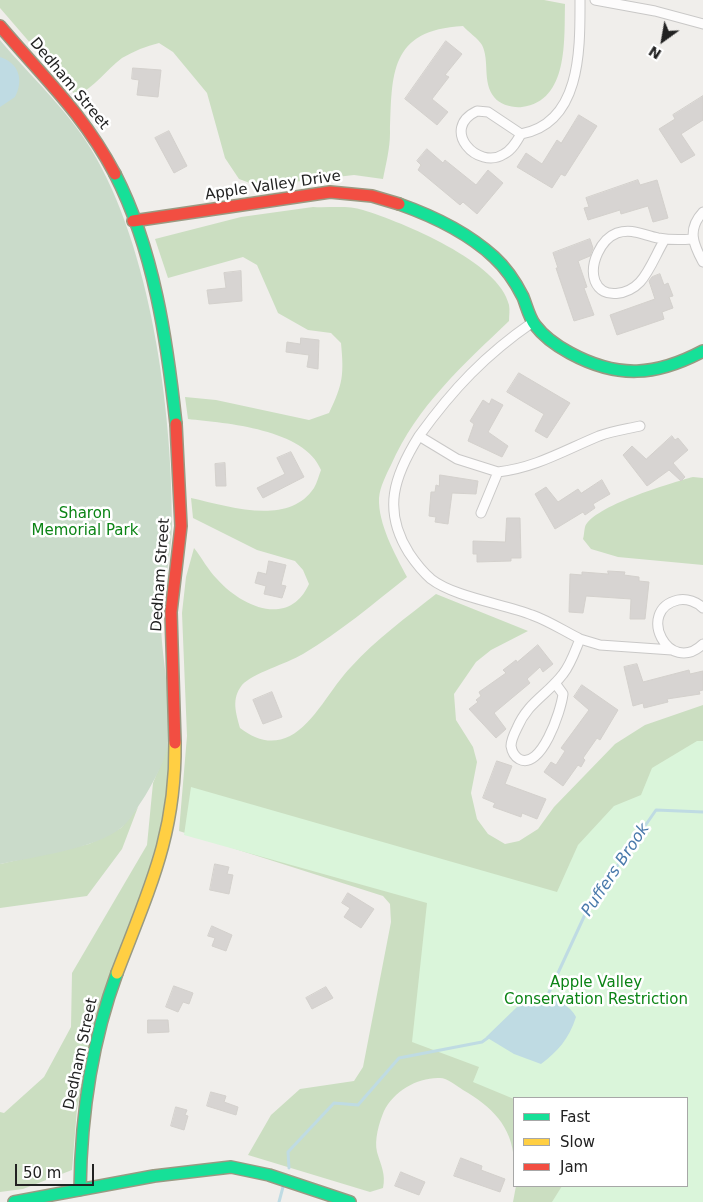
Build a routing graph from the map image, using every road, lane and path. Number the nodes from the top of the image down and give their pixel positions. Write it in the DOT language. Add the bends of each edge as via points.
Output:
graph roads {
  1 [pos="580,0"];
  2 [pos="594,0"];
  3 [pos="703,24"];
  4 [pos="0,26"];
  5 [pos="522,134"];
  6 [pos="703,212"];
  7 [pos="133,221"];
  8 [pos="664,239"];
  9 [pos="692,239"];
  10 [pos="703,262"];
  11 [pos="533,322"];
  12 [pos="703,351"];
  13 [pos="640,426"];
  14 [pos="419,436"];
  15 [pos="498,472"];
  16 [pos="481,513"];
  17 [pos="703,608"];
  18 [pos="580,640"];
  19 [pos="703,644"];
  20 [pos="672,650"];
  21 [pos="555,683"];
  22 [pos="80,1190"];
  23 [pos="14,1202"];
  24 [pos="350,1202"];
  1 -- 5 [label="street" via="576,78 572,91 557,114 535,130"];
  2 -- 3 [label="street"];
  4 -- 7 [label="street, Dedham Street" via="90,129 111,166"];
  5 -- 5 [label="street" via="503,155 489,158 471,151 462,140 461,130 472,113 482,111"];
  6 -- 9 [label="street" via="693,229"];
  7 -- 11 [label="street, Apple Valley Drive" via="330,192 360,192 388,198 477,242 508,272"];
  7 -- 22 [label="street, Dedham Street" via="157,302 174,406 182,523 171,615 174,776 162,856 110,992 92,1058 82,1119"];
  8 -- 8 [label="street" via="630,231 608,238 596,260 594,275 597,284 608,293 631,290 644,276"];
  8 -- 9 [label="street"];
  9 -- 10 [label="street"];
  11 -- 12 [label="street, Apple Valley Drive" via="544,335 565,350 609,370 662,370"];
  11 -- 14 [label="street" via="471,372 445,400"];
  13 -- 15 [label="street" via="601,435 532,465"];
  14 -- 15 [label="street" via="457,459"];
  14 -- 18 [label="street" via="400,472 393,501 398,529 413,559 431,579 441,584 532,615"];
  15 -- 16 [label="street"];
  17 -- 20 [label="street" via="693,602 677,600 664,609 659,616 658,632"];
  18 -- 20 [label="street" via="608,646"];
  18 -- 21 [label="street" via="570,664"];
  19 -- 20 [label="street" via="688,652"];
  21 -- 21 [label="street" via="535,700 521,718 511,743 513,754 519,759 529,761 535,758 553,725 563,694"];
  22 -- 23 [label="street"];
  22 -- 24 [label="street" via="154,1176 231,1167 269,1175"];
}
